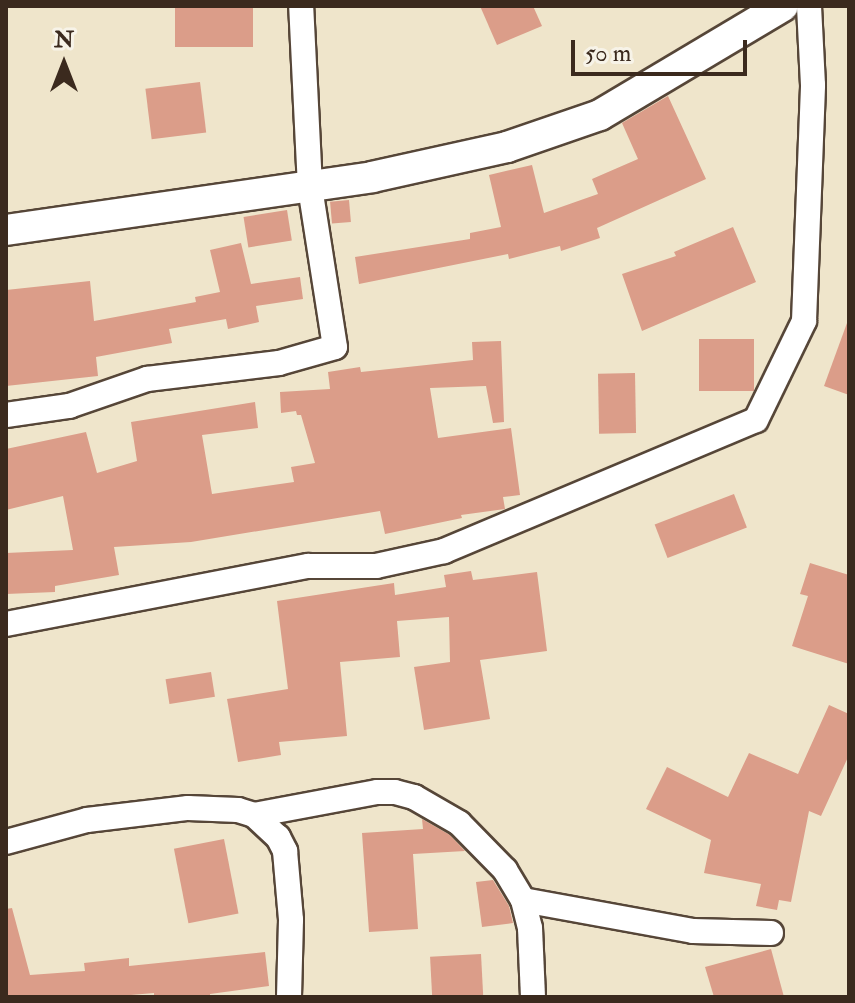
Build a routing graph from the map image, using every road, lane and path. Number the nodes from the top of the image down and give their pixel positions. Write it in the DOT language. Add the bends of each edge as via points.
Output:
graph roads {
  1 [pos="301,6"];
  2 [pos="783,6"];
  3 [pos="809,6"];
  4 [pos="310,187"];
  5 [pos="6,230"];
  6 [pos="6,415"];
  7 [pos="6,624"];
  8 [pos="254,815"];
  9 [pos="6,842"];
  10 [pos="523,900"];
  11 [pos="771,933"];
  12 [pos="289,997"];
  13 [pos="533,997"];
  1 -- 4 [label="street"];
  2 -- 4 [label="street" via="600,115 507,147"];
  3 -- 7 [label="street" via="813,85 804,321 756,420 444,551 376,566 308,566"];
  4 -- 5 [label="street"];
  4 -- 6 [label="street" via="335,347 279,363 147,379 69,406"];
  8 -- 9 [label="street" via="188,808 87,820"];
  8 -- 10 [label="street" via="377,792 414,797 459,823 505,870"];
  8 -- 12 [label="street" via="285,851 291,920"];
  10 -- 11 [label="street" via="693,931"];
  10 -- 13 [label="street" via="530,928"];
}
